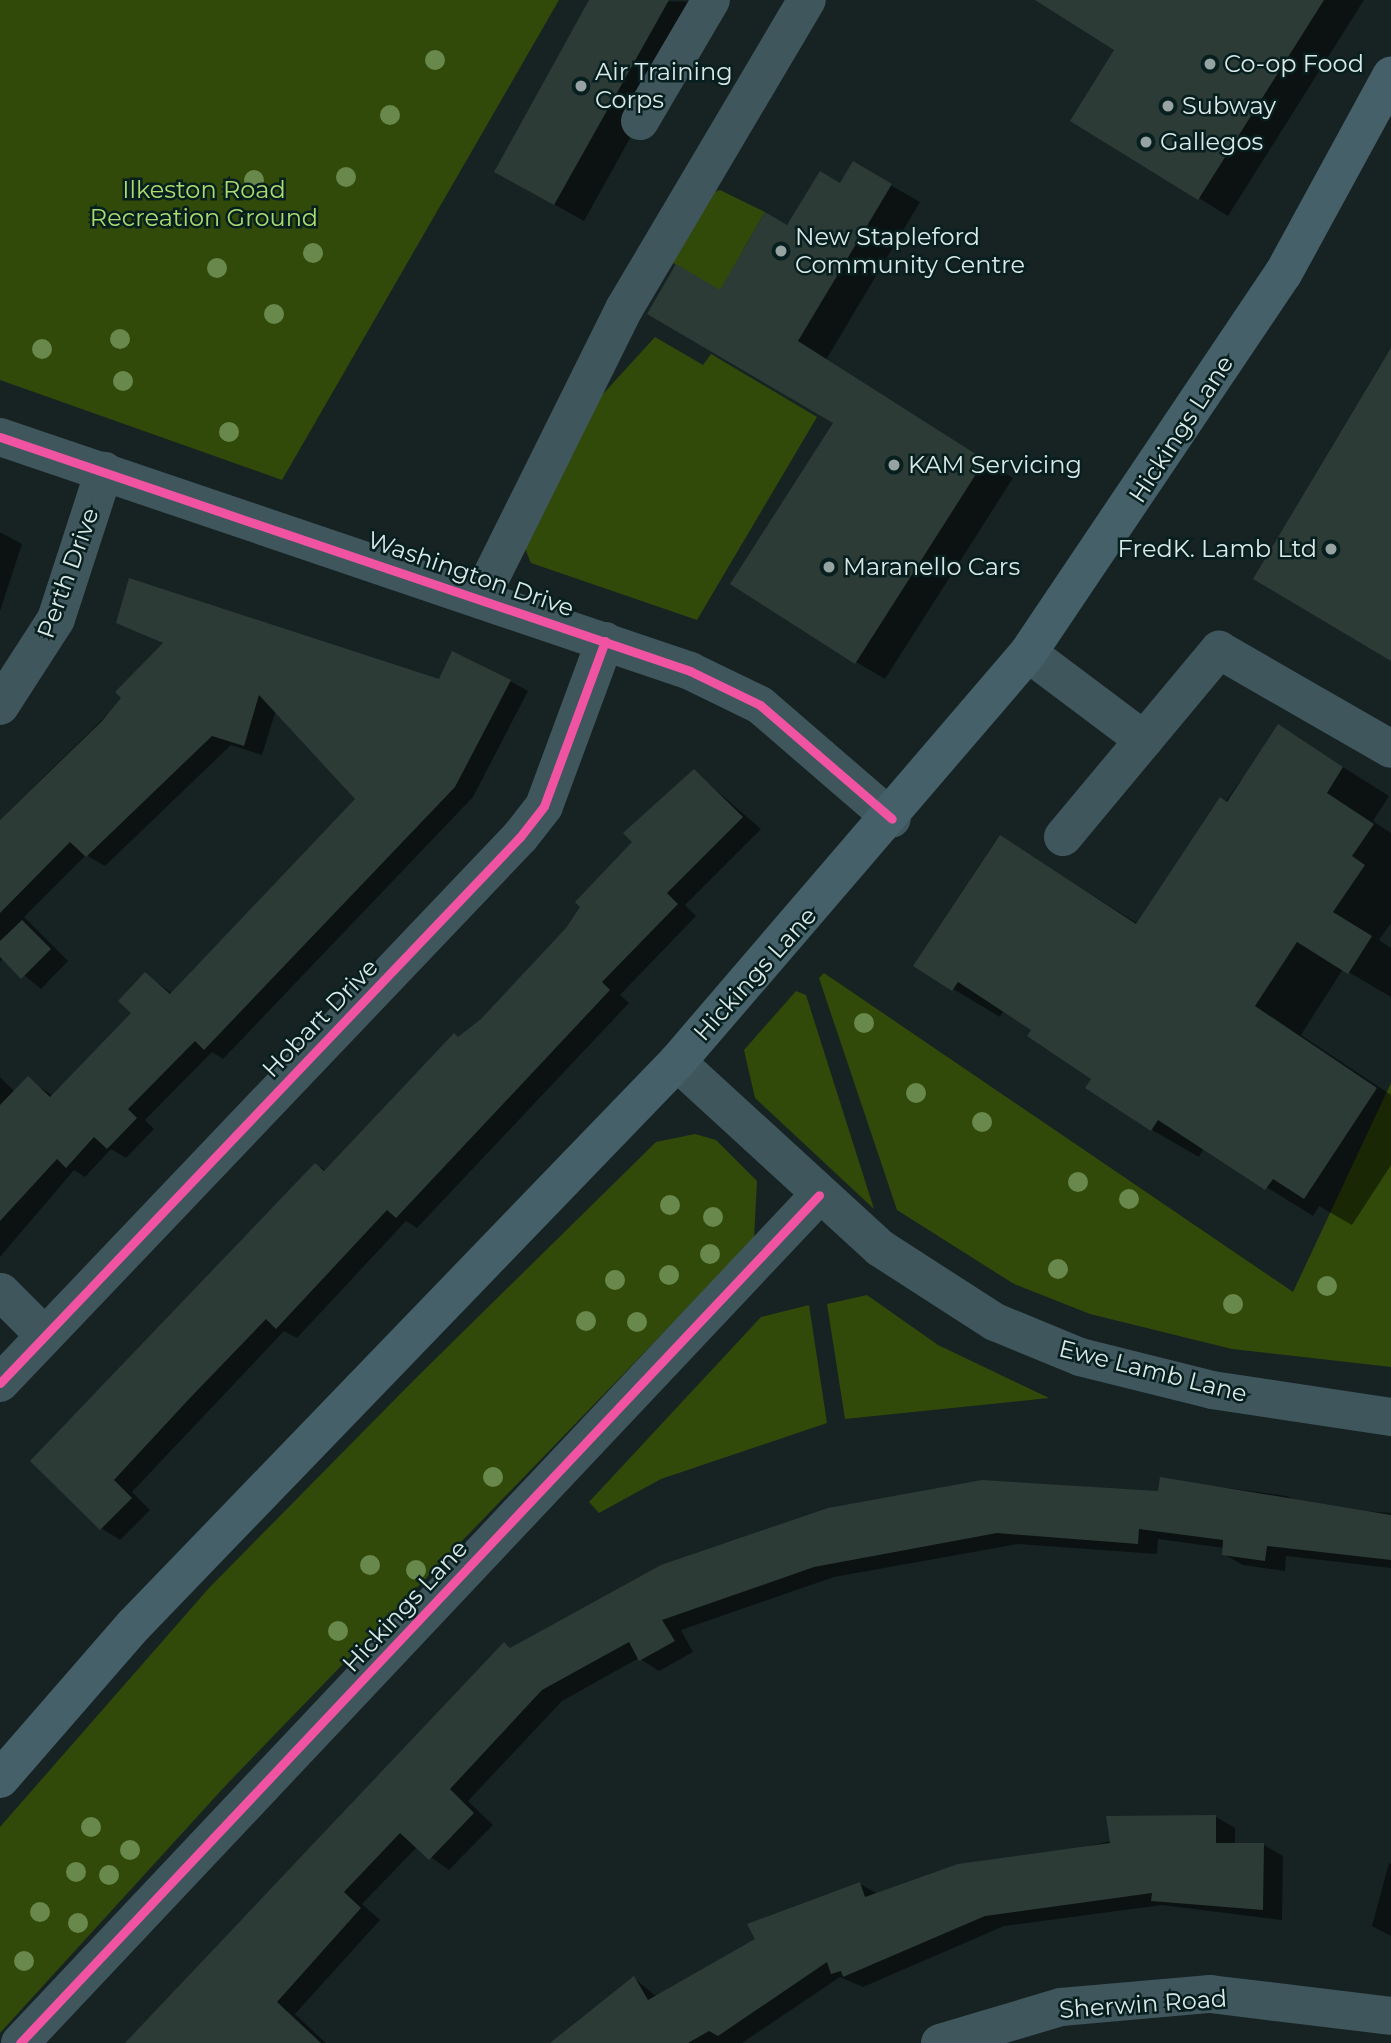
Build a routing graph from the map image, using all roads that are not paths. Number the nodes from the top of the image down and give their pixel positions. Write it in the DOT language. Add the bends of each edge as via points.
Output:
graph roads {
  1 [pos="711,0"];
  2 [pos="807,0"];
  3 [pos="1391,76"];
  4 [pos="640,121"];
  5 [pos="0,437"];
  6 [pos="104,471"];
  7 [pos="481,597"];
  8 [pos="605,641"];
  9 [pos="1028,653"];
  10 [pos="0,706"];
  11 [pos="1144,740"];
  12 [pos="1391,749"];
  13 [pos="892,819"];
  14 [pos="1063,837"];
  15 [pos="677,1062"];
  16 [pos="819,1195"];
  17 [pos="1,1292"];
  18 [pos="44,1335"];
  19 [pos="0,1383"];
  20 [pos="1391,1417"];
  21 [pos="0,1779"];
  22 [pos="1391,2016"];
  23 [pos="20,2043"];
  24 [pos="940,2043"];
  1 -- 4 [label="street"];
  2 -- 7 [label="street" via="624,309"];
  3 -- 9 [label="main road, Hickings Lane" via="1283,274"];
  5 -- 6 [label="street, Washington Drive"];
  6 -- 7 [label="street, Washington Drive"];
  6 -- 10 [label="street, Perth Drive" via="56,619"];
  7 -- 8 [label="street, Washington Drive"];
  8 -- 13 [label="street, Washington Drive" via="760,705"];
  8 -- 18 [label="street, Hobart Drive" via="544,806 520,838"];
  9 -- 11 [label="street"];
  9 -- 13 [label="main road, Hickings Lane"];
  11 -- 12 [label="street" via="1219,650"];
  11 -- 14 [label="street"];
  13 -- 15 [label="main road, Hickings Lane"];
  15 -- 16 [label="street, Ewe Lamb Lane"];
  15 -- 21 [label="main road, Hickings Lane" via="134,1625"];
  16 -- 20 [label="street, Ewe Lamb Lane" via="906,1269 1046,1345 1212,1390"];
  16 -- 23 [label="street, Hickings Lane"];
  17 -- 18 [label="street"];
  18 -- 19 [label="street, Hobart Drive"];
  22 -- 24 [label="street, Sherwin Road" via="1210,1994 1061,2007"];
}
